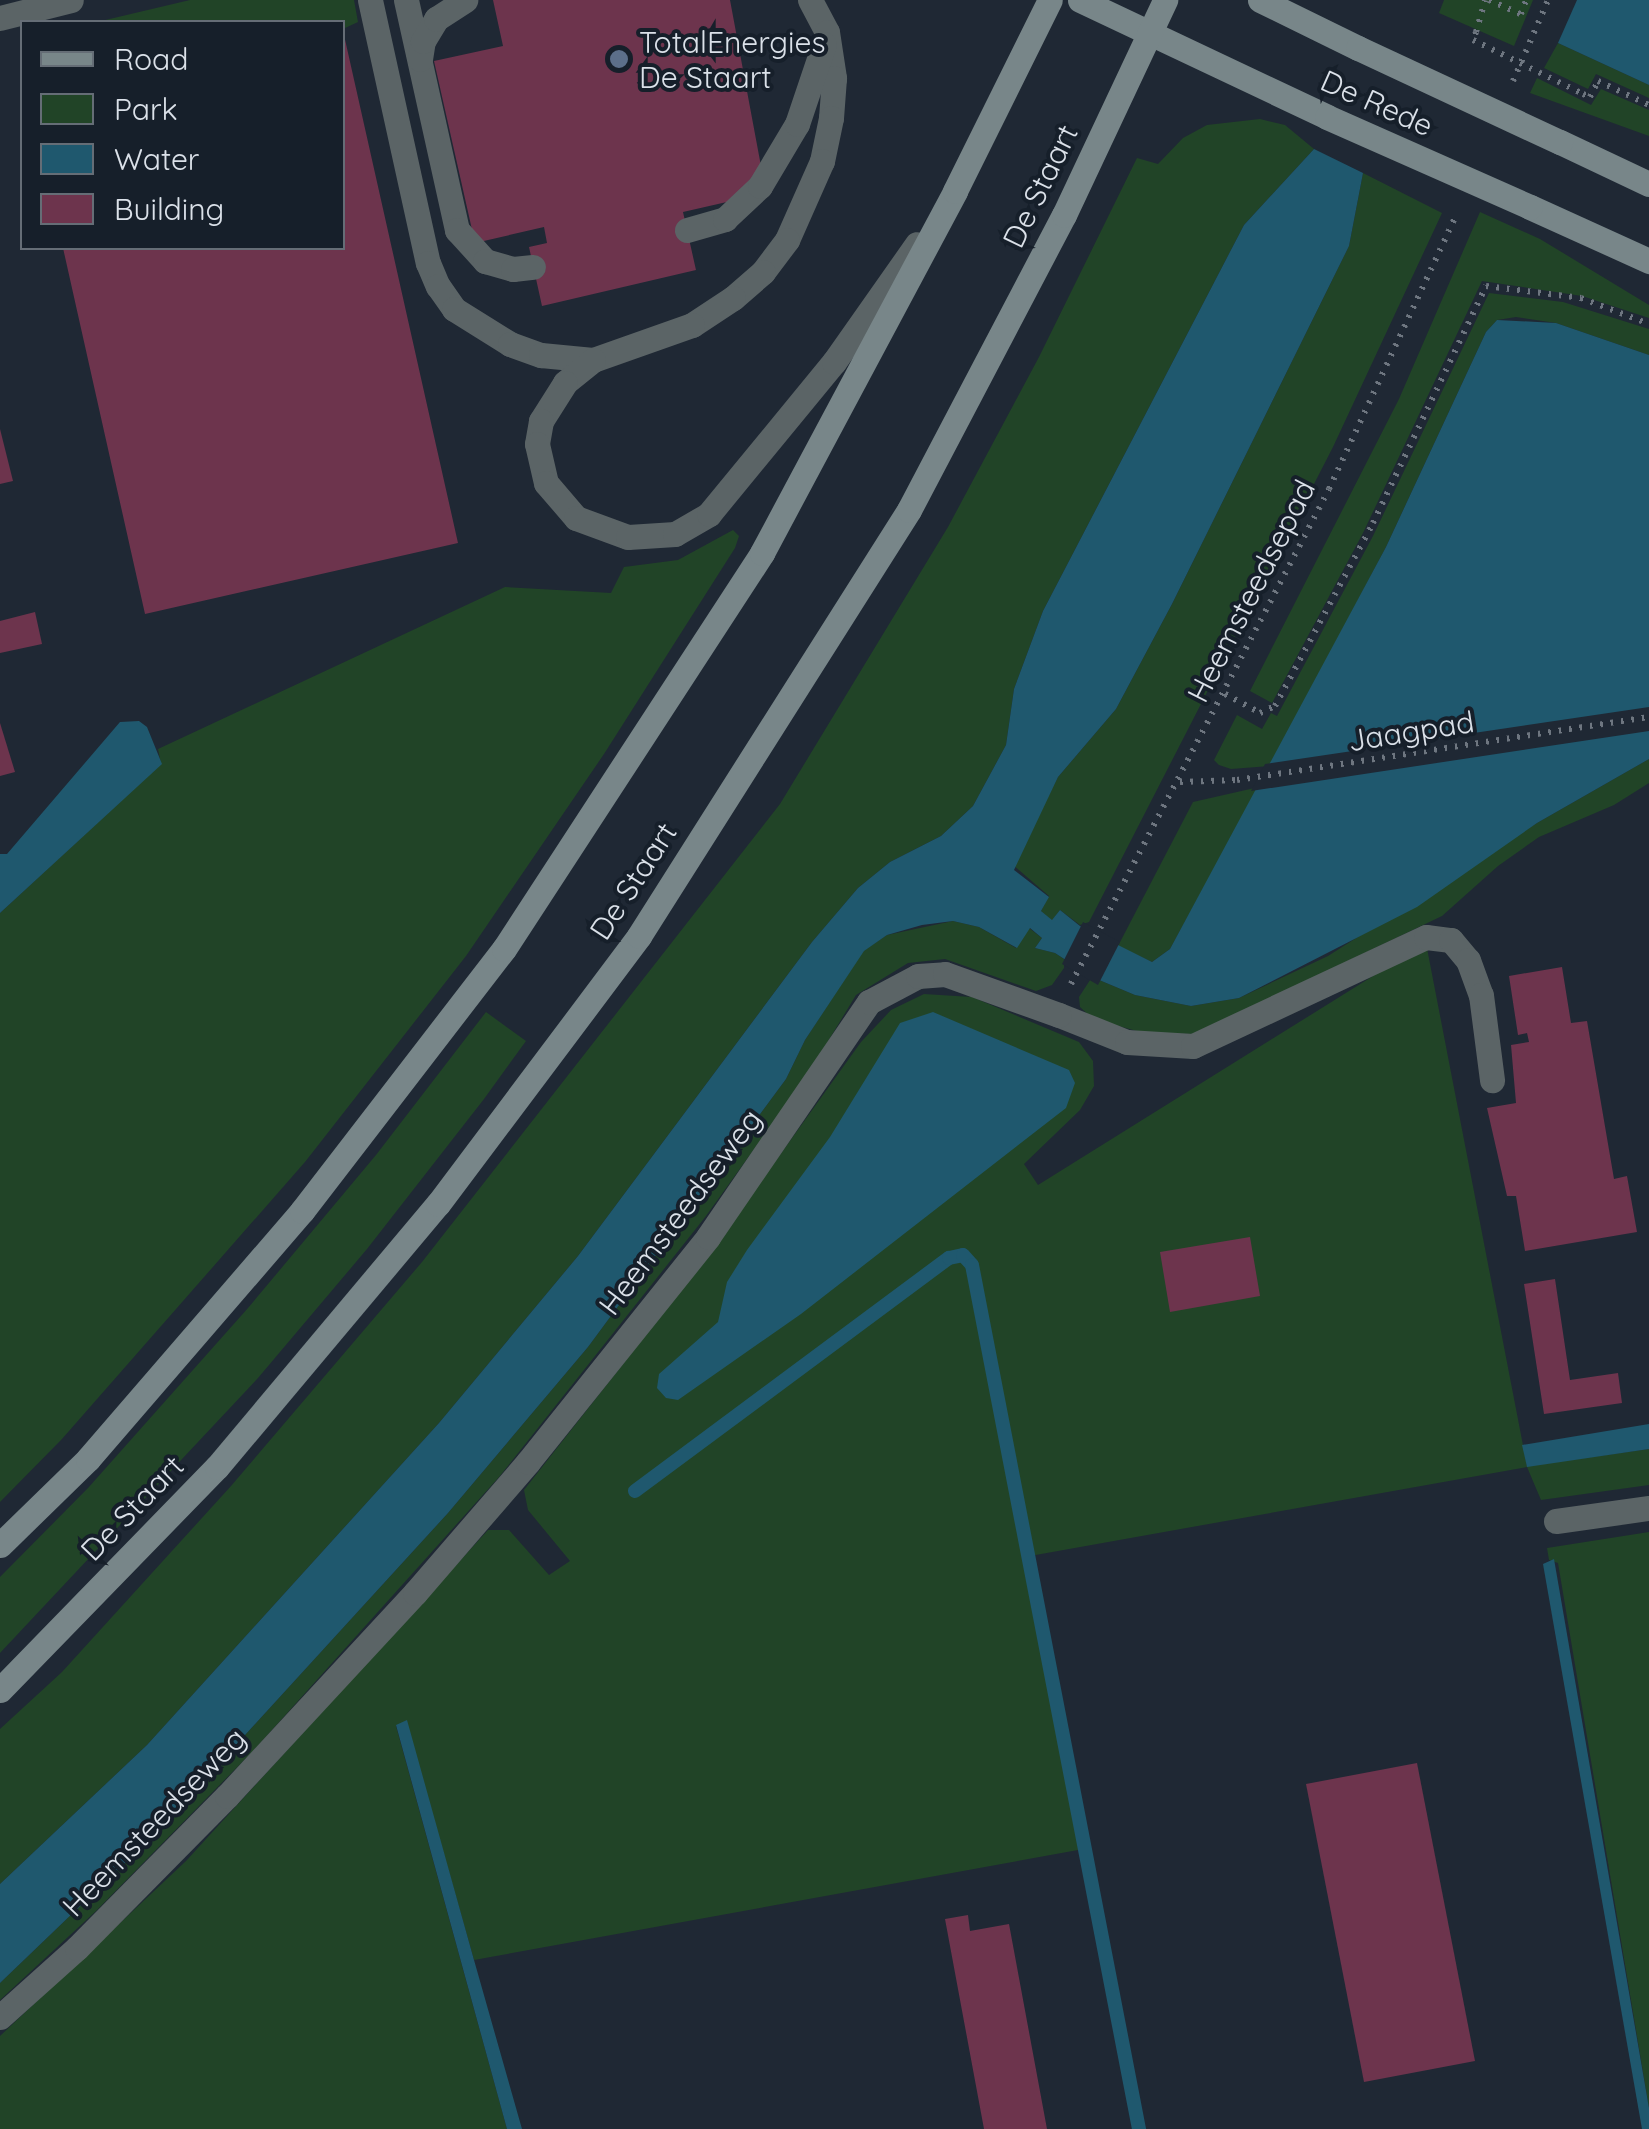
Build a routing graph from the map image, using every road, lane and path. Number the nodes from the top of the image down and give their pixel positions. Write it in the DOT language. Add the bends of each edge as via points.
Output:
graph roads {
  1 [pos="71,0"];
  2 [pos="370,0"];
  3 [pos="406,0"];
  4 [pos="465,0"];
  5 [pos="810,0"];
  6 [pos="1050,0"];
  7 [pos="1080,0"];
  8 [pos="1165,0"];
  9 [pos="1260,0"];
  10 [pos="1487,0"];
  11 [pos="1526,0"];
  12 [pos="1548,0"];
  13 [pos="0,18"];
  14 [pos="828,32"];
  15 [pos="1150,34"];
  16 [pos="1526,50"];
  17 [pos="420,68"];
  18 [pos="1649,105"];
  19 [pos="1649,184"];
  20 [pos="955,192"];
  21 [pos="1454,221"];
  22 [pos="688,230"];
  23 [pos="1649,261"];
  24 [pos="533,267"];
  25 [pos="1649,324"];
  26 [pos="593,360"];
  27 [pos="1224,694"];
  28 [pos="1649,718"];
  29 [pos="1179,782"];
  30 [pos="1076,974"];
  31 [pos="1492,1080"];
  32 [pos="1649,1508"];
  33 [pos="1556,1521"];
  34 [pos="0,1545"];
  35 [pos="0,1690"];
  36 [pos="0,2017"];
  1 -- 13 [label="street"];
  2 -- 26 [label="street" via="438,286 454,309 510,344"];
  3 -- 17 [label="street"];
  4 -- 17 [label="street" via="431,26"];
  5 -- 14 [label="street"];
  6 -- 20 [label="main road"];
  7 -- 15 [label="main road, De Rede"];
  8 -- 15 [label="main road, De Staart"];
  9 -- 19 [label="main road, De Rede, bridge"];
  10 -- 11 [label="path" via="1520,14"];
  10 -- 18 [label="path, bridge" via="1473,40 1590,98 1598,82"];
  12 -- 16 [label="path"];
  14 -- 22 [label="street" via="797,124 760,186 725,219"];
  14 -- 26 [label="street" via="831,118 822,161 787,240 763,272 692,325"];
  15 -- 23 [label="main road, De Rede, bridge"];
  15 -- 35 [label="main road, De Staart" via="909,510 639,936 438,1204 242,1438"];
  17 -- 24 [label="street" via="457,230 485,262"];
  20 -- 26 [label="street" via="751,467 709,514 675,534 628,537 600,530 576,518 546,483 537,444 541,421 565,382"];
  20 -- 34 [label="main road" via="762,553 504,949 302,1211 88,1459"];
  21 -- 27 [label="path, Heemsteedsepad"];
  25 -- 27 [label="path" via="1581,298 1486,286 1373,523 1275,706 1260,714"];
  27 -- 29 [label="path, Heemsteedsepad"];
  28 -- 29 [label="path, Jaagpad" via="1238,780"];
  29 -- 30 [label="path, Heemsteedsepad"];
  31 -- 36 [label="street, Heemsteedseweg" via="1481,995 1468,960 1451,940 1426,937 1193,1046 1127,1042 946,974 918,976 868,1002 708,1237 528,1462 227,1796"];
  32 -- 33 [label="street"];
}
